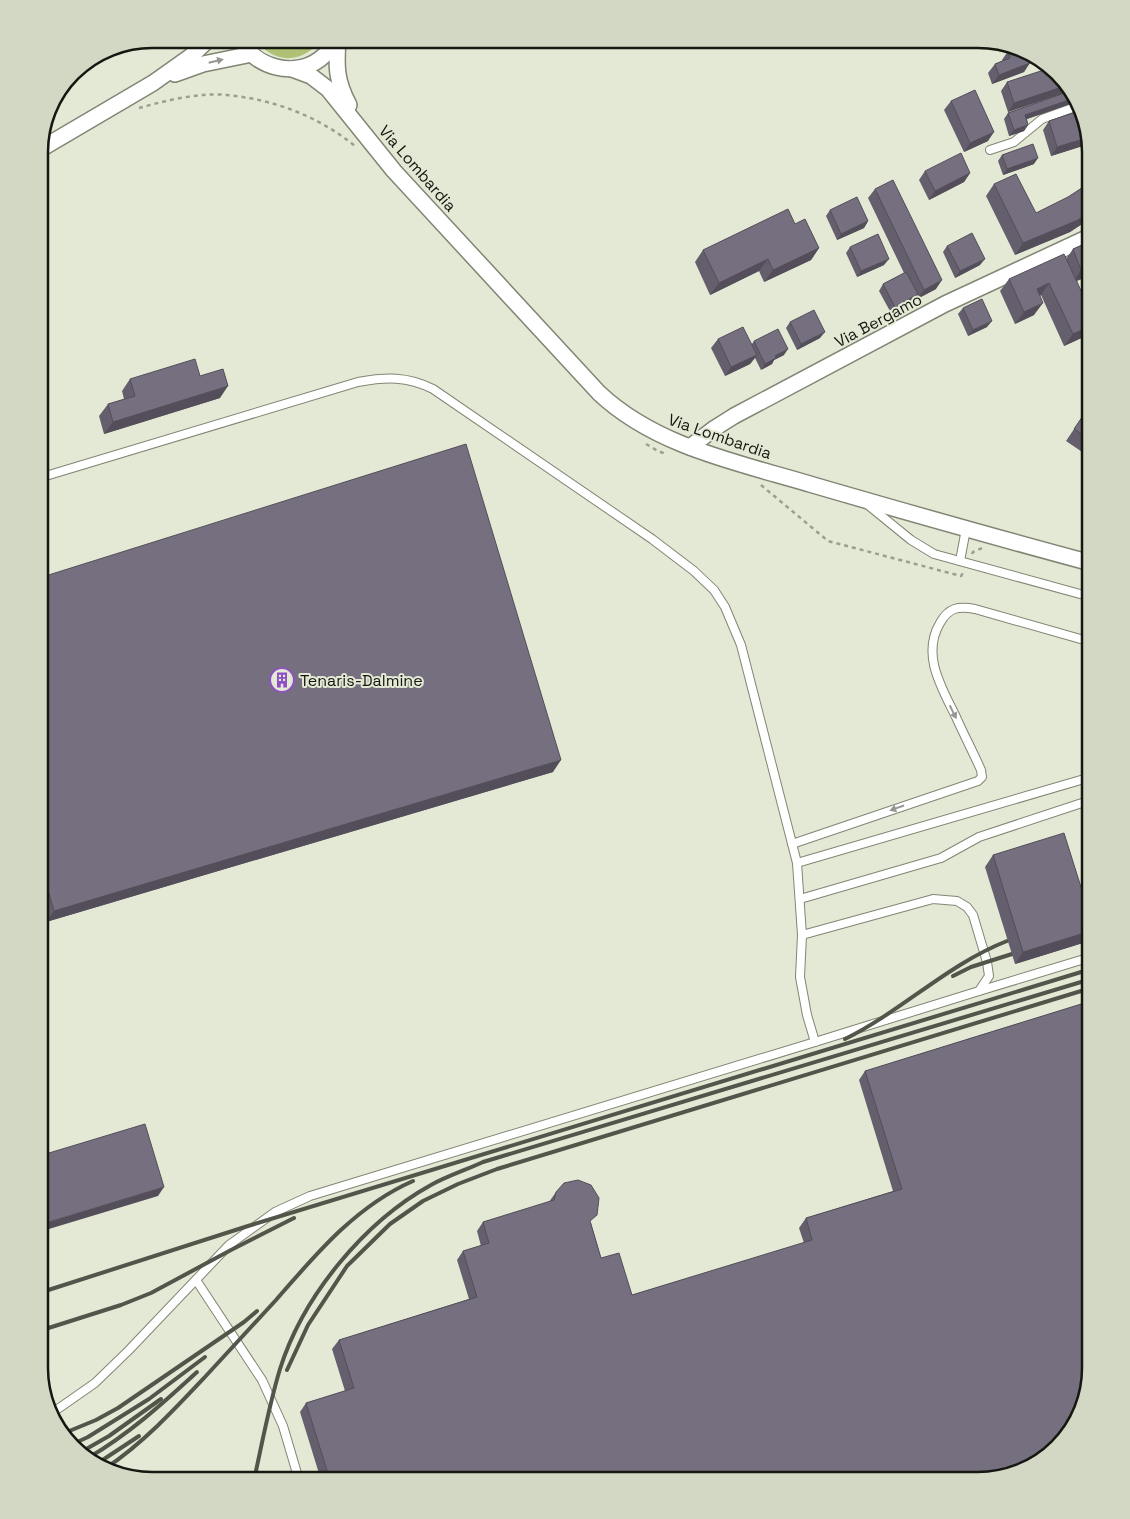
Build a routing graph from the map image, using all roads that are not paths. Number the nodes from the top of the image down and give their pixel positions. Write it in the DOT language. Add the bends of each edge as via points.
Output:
graph roads {
  1 [pos="199,48"];
  2 [pos="248,48"];
  3 [pos="332,48"];
  4 [pos="337,48"];
  5 [pos="252,54"];
  6 [pos="292,69"];
  7 [pos="153,83"];
  8 [pos="1073,108"];
  9 [pos="363,133"];
  10 [pos="48,145"];
  11 [pos="990,150"];
  12 [pos="1082,240"];
  13 [pos="690,447"];
  14 [pos="48,475"];
  15 [pos="861,499"];
  16 [pos="966,529"];
  17 [pos="960,561"];
  18 [pos="1082,561"];
  19 [pos="1082,595"];
  20 [pos="1082,639"];
  21 [pos="1082,780"];
  22 [pos="1082,803"];
  23 [pos="792,844"];
  24 [pos="796,863"];
  25 [pos="800,899"];
  26 [pos="802,936"];
  27 [pos="1082,960"];
  28 [pos="979,991"];
  29 [pos="815,1042"];
  30 [pos="196,1280"];
  31 [pos="56,1410"];
  32 [pos="296,1472"];
  1 -- 7 [label="street"];
  2 -- 5 [label="street, Via Lombardia"];
  3 -- 6 [label="street, Via Lombardia" via="319,60"];
  4 -- 9 [label="street, Via Lombardia" via="338,82"];
  5 -- 6 [label="street, Via Lombardia" via="277,68"];
  7 -- 5 [label="street, one-way" via="194,67"];
  6 -- 9 [label="street, Via Lombardia" via="325,86"];
  7 -- 10 [label="street"];
  8 -- 11 [label="lane" via="1042,119 1014,142"];
  9 -- 13 [label="street, Via Lombardia" via="394,171 603,397 633,420"];
  12 -- 13 [label="street, Via Bergamo" via="935,309 734,416"];
  13 -- 15 [label="street, Via Lombardia"];
  14 -- 23 [label="lane" via="348,385 389,378 412,380 426,386 652,539 714,590 726,607 741,645"];
  15 -- 16 [label="street, Via Lombardia"];
  15 -- 17 [label="lane" via="918,545 934,554"];
  16 -- 17 [label="lane"];
  16 -- 18 [label="street, Via Lombardia"];
  17 -- 19 [label="lane"];
  20 -- 23 [label="lane, one-way" via="975,608 960,607 949,611 938,626 932,644 934,667 981,770 980,780"];
  21 -- 24 [label="lane"];
  22 -- 25 [label="lane" via="979,837 941,858"];
  23 -- 24 [label="lane"];
  24 -- 25 [label="lane"];
  25 -- 26 [label="lane"];
  26 -- 28 [label="lane" via="933,899 957,901 973,915 987,962 989,976"];
  26 -- 29 [label="lane" via="800,977"];
  27 -- 28 [label="lane"];
  28 -- 29 [label="lane"];
  29 -- 30 [label="lane" via="310,1196 275,1212 230,1244"];
  30 -- 31 [label="lane" via="95,1383"];
  30 -- 32 [label="lane" via="262,1380 282,1426"];
}
